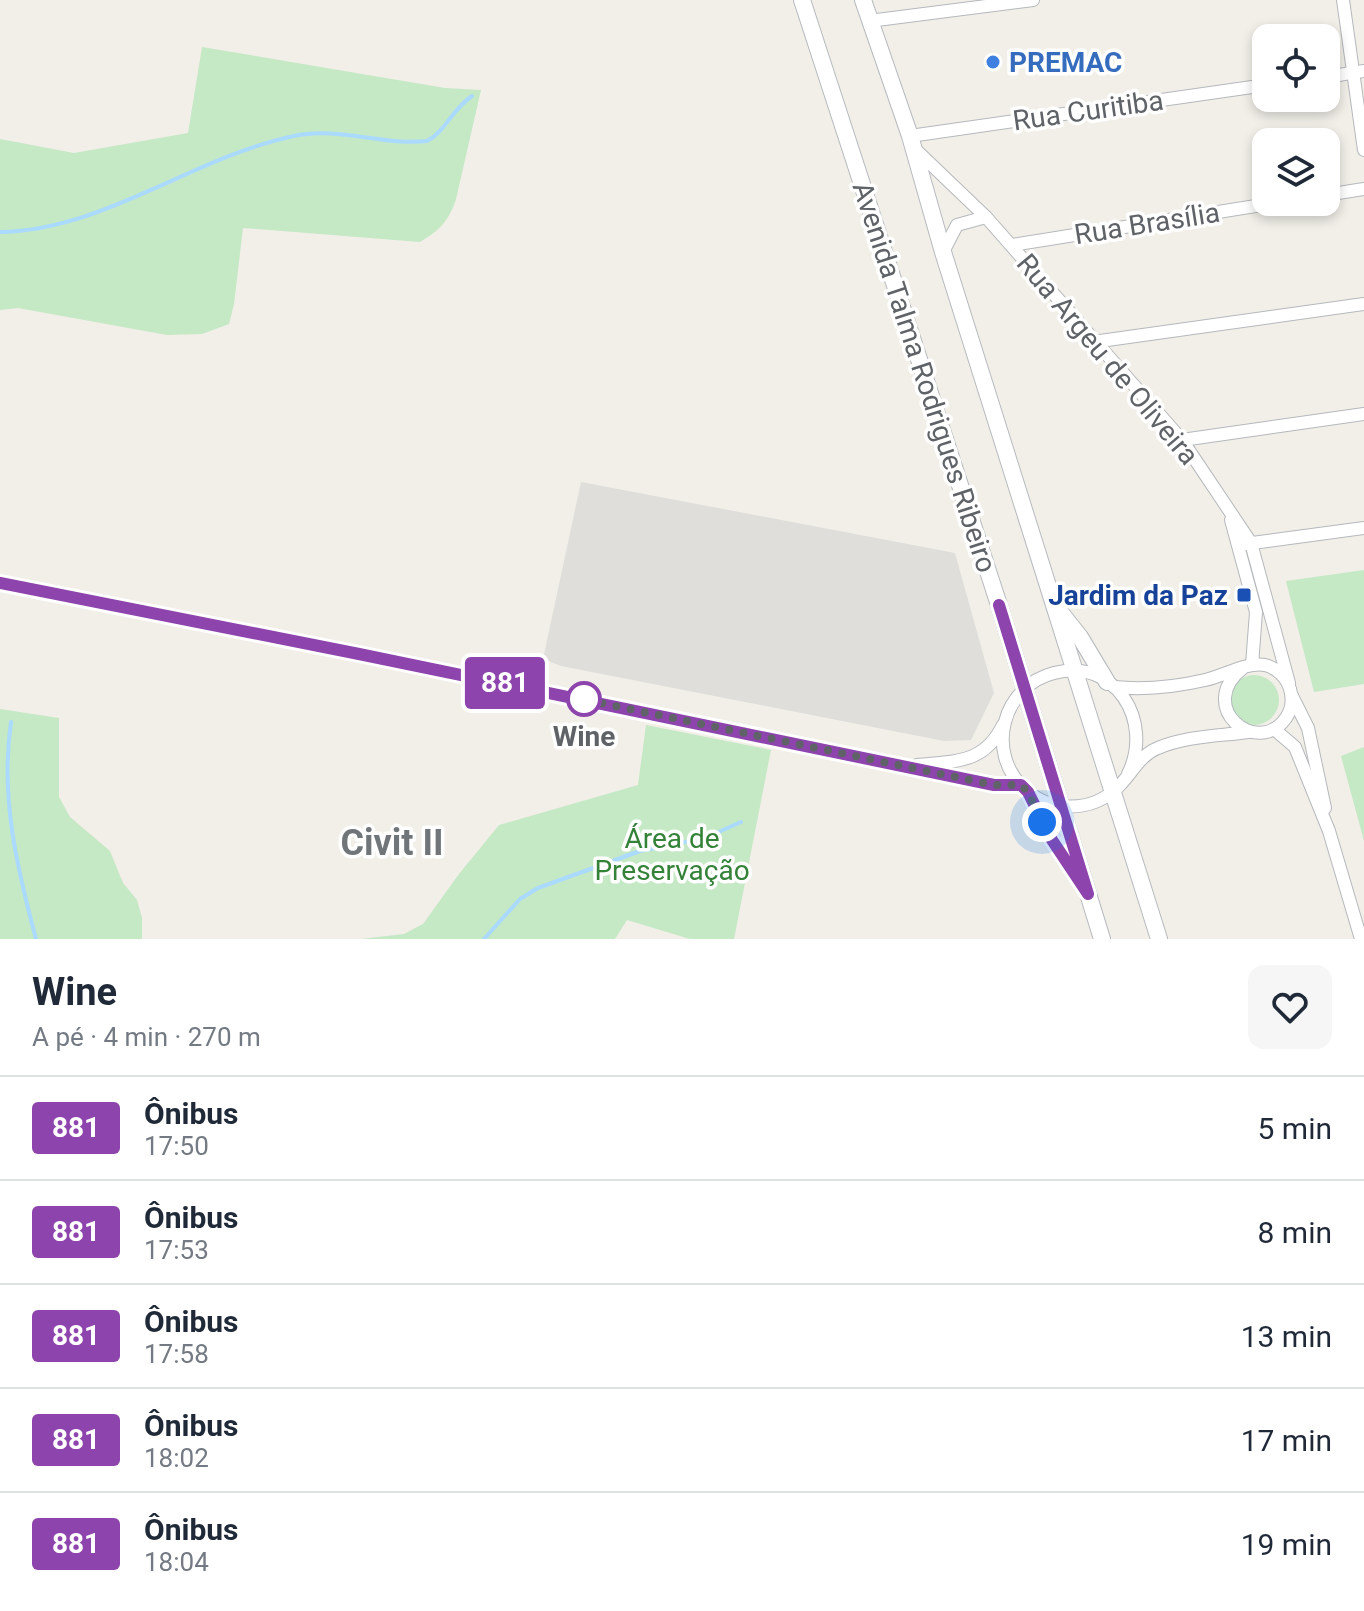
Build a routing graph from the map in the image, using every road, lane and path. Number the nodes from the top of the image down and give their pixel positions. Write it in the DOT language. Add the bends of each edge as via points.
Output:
graph roads {
  1 [pos="802,0"];
  2 [pos="863,0"];
  3 [pos="1033,0"];
  4 [pos="1343,0"];
  5 [pos="869,21"];
  6 [pos="1358,72"];
  7 [pos="1252,87"];
  8 [pos="912,142"];
  9 [pos="1364,150"];
  10 [pos="1364,189"];
  11 [pos="1340,193"];
  12 [pos="1252,207"];
  13 [pos="986,217"];
  14 [pos="1012,245"];
  15 [pos="943,252"];
  16 [pos="1364,304"];
  17 [pos="1093,342"];
  18 [pos="1364,414"];
  19 [pos="1182,440"];
  20 [pos="1364,528"];
  21 [pos="1244,544"];
  22 [pos="0,583"];
  23 [pos="1056,606"];
  24 [pos="1247,667"];
  25 [pos="1076,671"];
  26 [pos="1110,684"];
  27 [pos="1024,689"];
  28 [pos="1290,690"];
  29 [pos="1006,718"];
  30 [pos="1274,729"];
  31 [pos="1248,732"];
  32 [pos="904,767"];
  33 [pos="1128,774"];
  34 [pos="1024,789"];
  35 [pos="1113,791"];
  36 [pos="1061,806"];
  37 [pos="1329,831"];
  38 [pos="1088,894"];
  39 [pos="1102,939"];
  40 [pos="1159,939"];
  41 [pos="1361,939"];
  1 -- 27 [label="main road, Avenida Talma Rodrigues Ribeiro"];
  2 -- 5 [label="main road, Avenida Talma Rodrigues Ribeiro"];
  3 -- 5 [label="street"];
  4 -- 6 [label="street"];
  5 -- 8 [label="main road, Avenida Talma Rodrigues Ribeiro"];
  6 -- 9 [label="street"];
  7 -- 8 [label="street, Rua Curitiba"];
  8 -- 13 [label="street, Rua Argeu de Oliveira"];
  8 -- 15 [label="main road, Avenida Talma Rodrigues Ribeiro"];
  10 -- 11 [label="street"];
  12 -- 14 [label="street, Rua Brasília"];
  13 -- 14 [label="street, Rua Argeu de Oliveira"];
  13 -- 15 [label="street" via="957,225"];
  14 -- 17 [label="street, Rua Argeu de Oliveira"];
  15 -- 23 [label="main road, Avenida Talma Rodrigues Ribeiro"];
  16 -- 17 [label="street"];
  17 -- 19 [label="street, Rua Argeu de Oliveira"];
  18 -- 19 [label="street"];
  19 -- 21 [label="street, Rua Argeu de Oliveira" via="1226,505"];
  20 -- 21 [label="street"];
  21 -- 24 [label="street" via="1256,612"];
  21 -- 28 [label="street"];
  22 -- 32 [label="street"];
  23 -- 25 [label="main road, Avenida Talma Rodrigues Ribeiro"];
  23 -- 26 [label="main road"];
  24 -- 26 [label="street" via="1170,687"];
  24 -- 28 [label="street" via="1266,665 1279,672"];
  24 -- 31 [label="street" via="1232,676 1224,702 1236,725"];
  25 -- 26 [label="street"];
  25 -- 27 [label="street" via="1052,673"];
  25 -- 35 [label="main road, Avenida Talma Rodrigues Ribeiro"];
  26 -- 33 [label="street" via="1127,701 1137,728 1136,756"];
  27 -- 29 [label="street"];
  27 -- 36 [label="main road, Avenida Talma Rodrigues Ribeiro"];
  28 -- 30 [label="street" via="1291,709"];
  28 -- 37 [label="street" via="1308,728"];
  29 -- 32 [label="street" via="994,740 973,758"];
  29 -- 34 [label="street" via="1006,759"];
  30 -- 31 [label="street"];
  30 -- 37 [label="street" via="1295,747"];
  31 -- 33 [label="street" via="1169,744 1155,749"];
  32 -- 34 [label="street"];
  33 -- 35 [label="street"];
  34 -- 36 [label="street"];
  34 -- 38 [label="main road"];
  35 -- 36 [label="street" via="1085,805"];
  35 -- 40 [label="main road, Avenida Talma Rodrigues Ribeiro"];
  36 -- 38 [label="main road, Avenida Talma Rodrigues Ribeiro"];
  37 -- 41 [label="street"];
  38 -- 39 [label="main road, Avenida Talma Rodrigues Ribeiro"];
}
